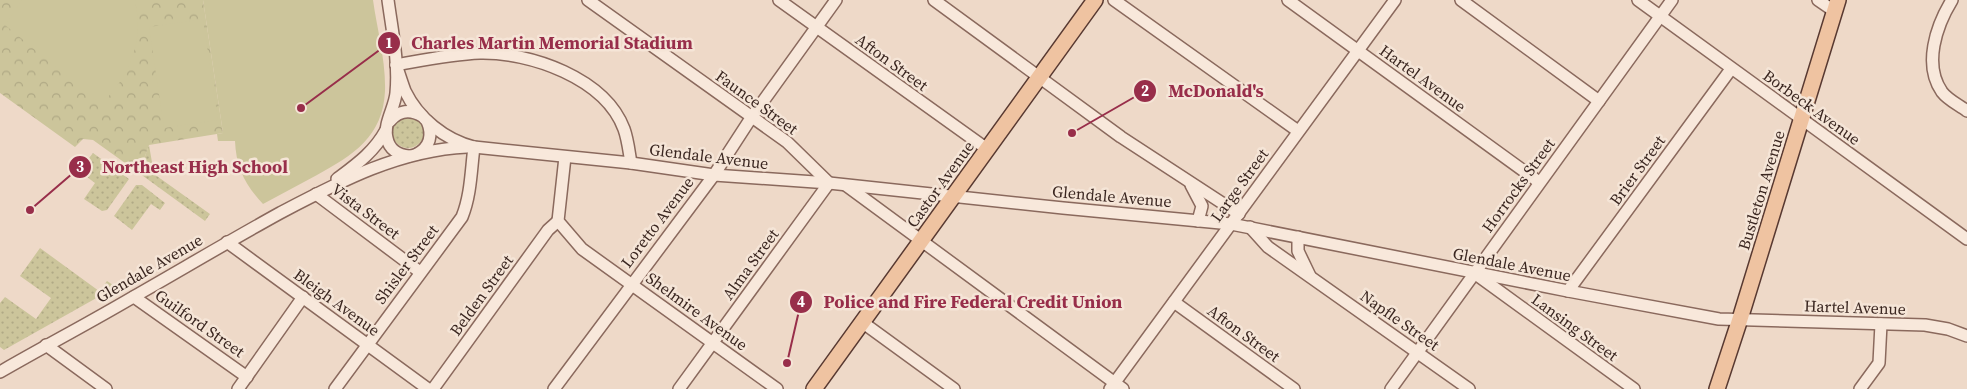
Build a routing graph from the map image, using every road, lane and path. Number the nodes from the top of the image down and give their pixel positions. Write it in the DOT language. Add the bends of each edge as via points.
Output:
graph roads {
  1 [pos="388,0"];
  2 [pos="588,0"];
  3 [pos="779,0"];
  4 [pos="836,0"];
  5 [pos="934,0"];
  6 [pos="1096,0"];
  7 [pos="1114,0"];
  8 [pos="1288,0"];
  9 [pos="1395,0"];
  10 [pos="1461,0"];
  11 [pos="1638,0"];
  12 [pos="1672,0"];
  13 [pos="1818,0"];
  14 [pos="1952,0"];
  15 [pos="1836,5"];
  16 [pos="1660,16"];
  17 [pos="817,27"];
  18 [pos="1358,50"];
  19 [pos="396,64"];
  20 [pos="1731,68"];
  21 [pos="1039,77"];
  22 [pos="1599,100"];
  23 [pos="1967,111"];
  24 [pos="424,118"];
  25 [pos="751,118"];
  26 [pos="1801,118"];
  27 [pos="387,128"];
  28 [pos="1298,131"];
  29 [pos="474,147"];
  30 [pos="987,149"];
  31 [pos="412,155"];
  32 [pos="565,157"];
  33 [pos="631,163"];
  34 [pos="714,174"];
  35 [pos="1539,182"];
  36 [pos="829,183"];
  37 [pos="1190,183"];
  38 [pos="847,186"];
  39 [pos="316,194"];
  40 [pos="953,197"];
  41 [pos="1238,214"];
  42 [pos="558,221"];
  43 [pos="1198,221"];
  44 [pos="1232,224"];
  45 [pos="1250,227"];
  46 [pos="1298,237"];
  47 [pos="922,240"];
  48 [pos="1967,240"];
  49 [pos="228,242"];
  50 [pos="420,272"];
  51 [pos="1473,273"];
  52 [pos="1311,278"];
  53 [pos="631,283"];
  54 [pos="1568,292"];
  55 [pos="134,297"];
  56 [pos="303,297"];
  57 [pos="1174,302"];
  58 [pos="1740,319"];
  59 [pos="862,322"];
  60 [pos="1881,324"];
  61 [pos="1967,336"];
  62 [pos="713,342"];
  63 [pos="368,344"];
  64 [pos="46,345"];
  65 [pos="1418,352"];
  66 [pos="0,372"];
  67 [pos="247,377"];
  68 [pos="1116,387"];
  69 [pos="106,389"];
  70 [pos="238,389"];
  71 [pos="335,389"];
  72 [pos="428,389"];
  73 [pos="433,389"];
  74 [pos="554,389"];
  75 [pos="679,389"];
  76 [pos="778,389"];
  77 [pos="814,389"];
  78 [pos="954,389"];
  79 [pos="1294,389"];
  80 [pos="1391,389"];
  81 [pos="1469,389"];
  82 [pos="1634,389"];
  83 [pos="1717,389"];
  84 [pos="1860,389"];
  1 -- 19 [label="street"];
  2 -- 25 [label="street, Faunce Street"];
  3 -- 17 [label="street, Afton Street"];
  4 -- 17 [label="street, Loretto Avenue"];
  5 -- 21 [label="street"];
  6 -- 21 [label="main road, Castor Avenue"];
  7 -- 28 [label="street"];
  8 -- 18 [label="street, Hartel Avenue"];
  9 -- 18 [label="street, Large Street"];
  10 -- 22 [label="street"];
  11 -- 16 [label="street, Borbeck Avenue"];
  12 -- 16 [label="street, Horrocks Street"];
  13 -- 15 [label="street"];
  14 -- 23 [label="street" via="1931,59 1934,77 1943,94"];
  15 -- 26 [label="main road, Bustleton Avenue"];
  16 -- 20 [label="street, Borbeck Avenue"];
  16 -- 22 [label="street, Horrocks Street"];
  17 -- 25 [label="street, Loretto Avenue"];
  17 -- 30 [label="street, Afton Street"];
  18 -- 28 [label="street, Large Street"];
  18 -- 35 [label="street, Hartel Avenue"];
  19 -- 24 [label="street" via="405,90"];
  19 -- 27 [label="street" via="395,101"];
  19 -- 33 [label="street" via="481,53 528,60 566,73 600,94 614,109 625,130"];
  20 -- 26 [label="street, Borbeck Avenue"];
  20 -- 54 [label="street, Brier Street"];
  21 -- 30 [label="main road, Castor Avenue"];
  21 -- 37 [label="street"];
  22 -- 35 [label="street, Horrocks Street"];
  24 -- 27 [label="street, Glendale Avenue" via="411,111 402,112"];
  24 -- 29 [label="street, Glendale Avenue" via="450,138"];
  24 -- 31 [label="street" via="431,130 430,140 425,148"];
  25 -- 34 [label="street, Loretto Avenue"];
  25 -- 36 [label="street, Faunce Street" via="787,142"];
  26 -- 48 [label="street, Borbeck Avenue"];
  26 -- 58 [label="main road, Bustleton Avenue"];
  27 -- 31 [label="street" via="387,141 392,148 401,154"];
  27 -- 39 [label="street, Glendale Avenue" via="368,155"];
  28 -- 41 [label="street, Large Street"];
  29 -- 31 [label="street, Glendale Avenue"];
  29 -- 32 [label="street, Glendale Avenue"];
  29 -- 50 [label="street, Shisler Street" via="462,217"];
  30 -- 40 [label="main road, Castor Avenue"];
  31 -- 39 [label="street, Glendale Avenue"];
  32 -- 33 [label="street, Glendale Avenue"];
  32 -- 42 [label="street"];
  33 -- 34 [label="street, Glendale Avenue"];
  34 -- 36 [label="street, Glendale Avenue"];
  34 -- 53 [label="street, Loretto Avenue"];
  35 -- 51 [label="street, Horrocks Street"];
  36 -- 38 [label="street, Glendale Avenue"];
  36 -- 62 [label="street, Alma Street"];
  37 -- 41 [label="street"];
  37 -- 43 [label="street" via="1202,206"];
  38 -- 40 [label="street, Glendale Avenue"];
  38 -- 47 [label="street"];
  39 -- 49 [label="street, Glendale Avenue"];
  39 -- 50 [label="street, Vista Street"];
  40 -- 43 [label="street, Glendale Avenue"];
  40 -- 47 [label="main road, Castor Avenue"];
  41 -- 44 [label="street, Large Street"];
  42 -- 53 [label="street, Shelmire Avenue" via="582,249"];
  42 -- 73 [label="street, Belden Street" via="548,230"];
  43 -- 44 [label="street, Glendale Avenue"];
  44 -- 45 [label="street, Glendale Avenue"];
  44 -- 57 [label="street, Large Street"];
  45 -- 46 [label="street, Glendale Avenue"];
  45 -- 52 [label="street, Napfle Street" via="1268,247"];
  46 -- 51 [label="street, Glendale Avenue"];
  46 -- 52 [label="street, Napfle Street" via="1298,251"];
  47 -- 59 [label="main road, Castor Avenue"];
  47 -- 68 [label="street"];
  49 -- 55 [label="street, Glendale Avenue"];
  49 -- 56 [label="street, Bleigh Avenue"];
  50 -- 63 [label="street, Shisler Street"];
  51 -- 54 [label="street, Glendale Avenue"];
  51 -- 65 [label="street, Horrocks Street"];
  51 -- 82 [label="street, Lansing Street"];
  52 -- 65 [label="street, Napfle Street"];
  53 -- 62 [label="street, Shelmire Avenue"];
  53 -- 74 [label="street, Loretto Avenue"];
  54 -- 58 [label="street, Glendale Avenue" via="1719,319"];
  55 -- 64 [label="street, Glendale Avenue"];
  55 -- 67 [label="street, Guilford Street"];
  56 -- 63 [label="street, Bleigh Avenue"];
  56 -- 67 [label="street"];
  57 -- 68 [label="street, Large Street"];
  57 -- 79 [label="street, Afton Street"];
  58 -- 60 [label="street, Hartel Avenue"];
  58 -- 83 [label="main road, Bustleton Avenue"];
  59 -- 77 [label="main road, Castor Avenue"];
  59 -- 78 [label="street"];
  60 -- 61 [label="street, Hartel Avenue" via="1948,329"];
  60 -- 84 [label="street" via="1878,363"];
  62 -- 75 [label="street, Alma Street"];
  62 -- 76 [label="street, Shelmire Avenue"];
  63 -- 71 [label="street, Shisler Street"];
  63 -- 72 [label="street, Bleigh Avenue"];
  64 -- 66 [label="street, Glendale Avenue"];
  64 -- 69 [label="street"];
  65 -- 80 [label="street, Horrocks Street"];
  65 -- 81 [label="street, Napfle Street"];
  67 -- 70 [label="street"];
}
